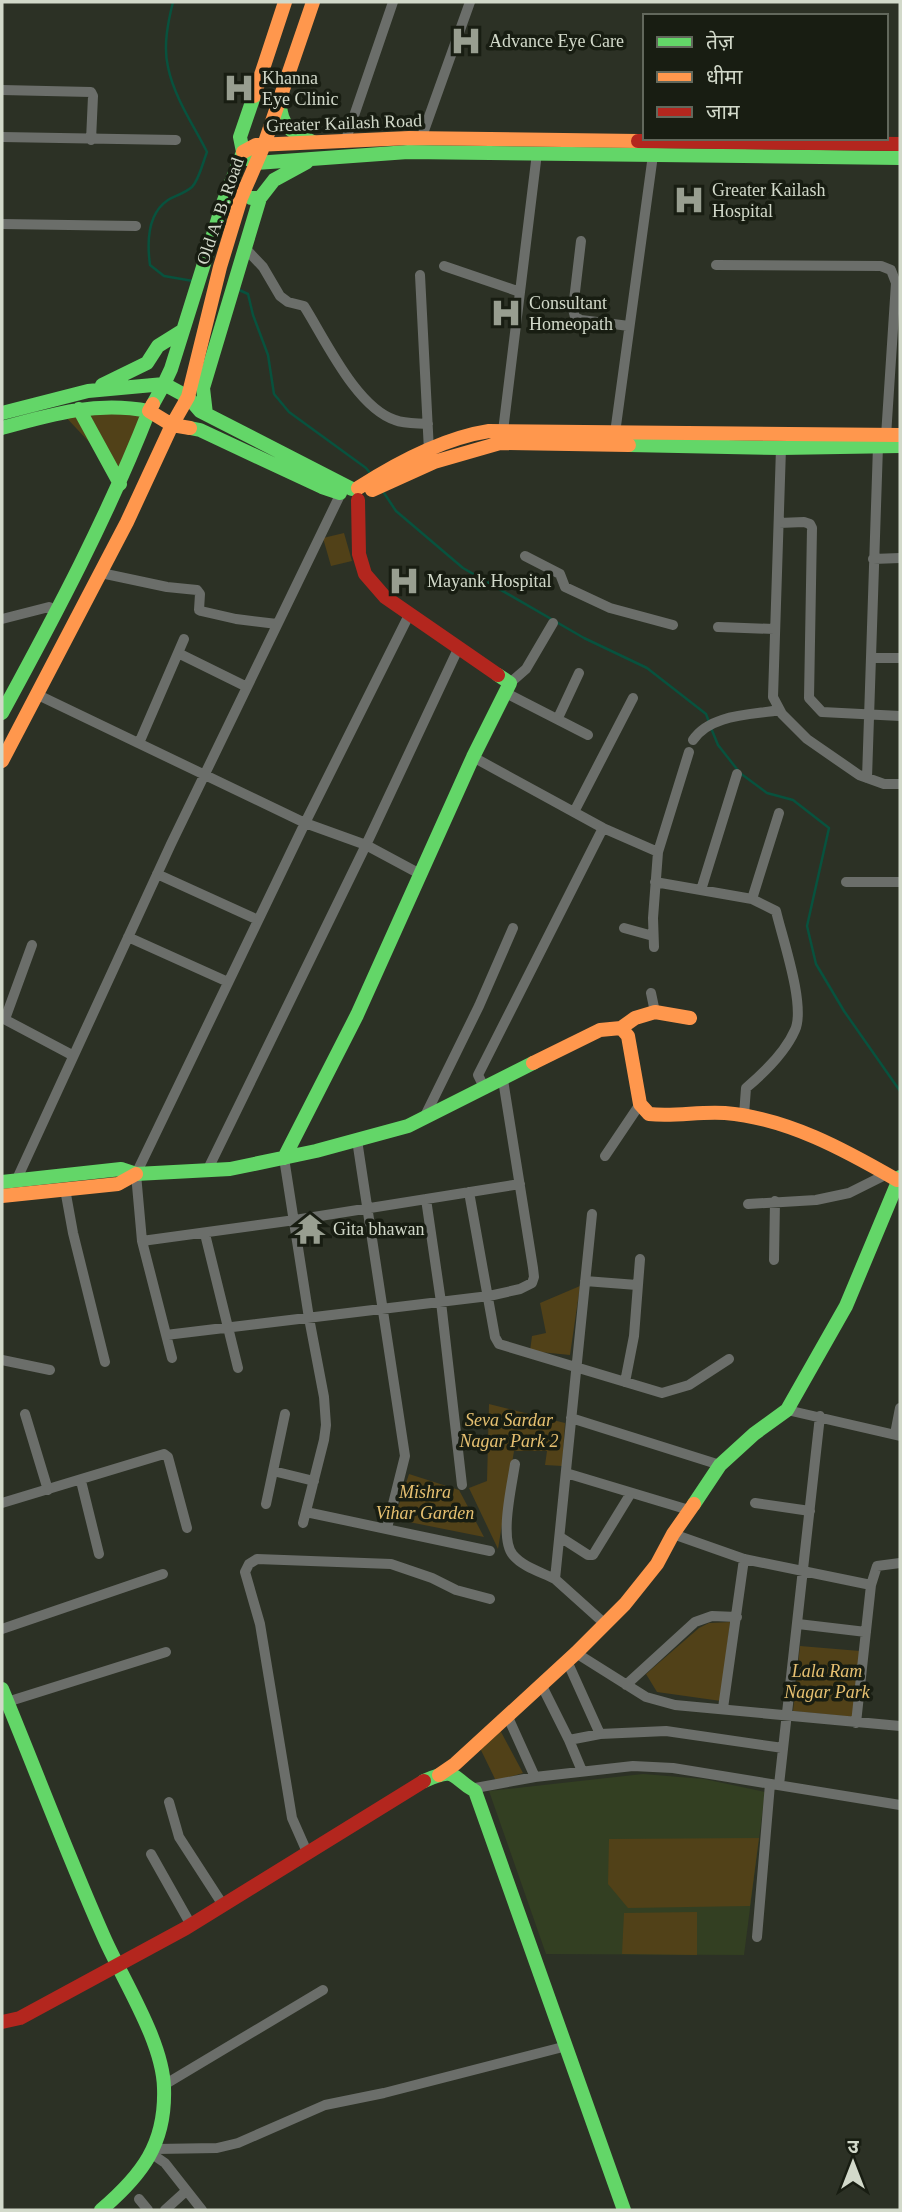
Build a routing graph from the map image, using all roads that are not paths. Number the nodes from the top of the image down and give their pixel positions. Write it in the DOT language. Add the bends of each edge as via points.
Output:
graph roads {
  1 [pos="285,2"];
  2 [pos="313,2"];
  3 [pos="393,2"];
  4 [pos="470,2"];
  5 [pos="2,90"];
  6 [pos="281,92"];
  7 [pos="2,137"];
  8 [pos="421,139"];
  9 [pos="91,140"];
  10 [pos="176,140"];
  11 [pos="345,142"];
  12 [pos="316,143"];
  13 [pos="900,144"];
  14 [pos="241,145"];
  15 [pos="264,145"];
  16 [pos="537,153"];
  17 [pos="653,155"];
  18 [pos="900,158"];
  19 [pos="310,159"];
  20 [pos="256,163"];
  21 [pos="242,198"];
  22 [pos="260,198"];
  23 [pos="2,224"];
  24 [pos="136,226"];
  25 [pos="581,241"];
  26 [pos="245,248"];
  27 [pos="716,265"];
  28 [pos="444,266"];
  29 [pos="420,275"];
  30 [pos="897,276"];
  31 [pos="520,292"];
  32 [pos="212,296"];
  33 [pos="227,304"];
  34 [pos="629,327"];
  35 [pos="182,331"];
  36 [pos="164,384"];
  37 [pos="88,391"];
  38 [pos="188,397"];
  39 [pos="79,409"];
  40 [pos="149,411"];
  41 [pos="2,413"];
  42 [pos="206,414"];
  43 [pos="428,424"];
  44 [pos="172,425"];
  45 [pos="2,428"];
  46 [pos="200,430"];
  47 [pos="503,431"];
  48 [pos="615,433"];
  49 [pos="888,439"];
  50 [pos="163,445"];
  51 [pos="900,446"];
  52 [pos="781,447"];
  53 [pos="429,451"];
  54 [pos="389,475"];
  55 [pos="120,484"];
  56 [pos="358,492"];
  57 [pos="779,523"];
  58 [pos="525,556"];
  59 [pos="900,558"];
  60 [pos="873,559"];
  61 [pos="101,573"];
  62 [pos="57,611"];
  63 [pos="410,613"];
  64 [pos="2,619"];
  65 [pos="553,623"];
  66 [pos="277,624"];
  67 [pos="673,625"];
  68 [pos="718,627"];
  69 [pos="774,629"];
  70 [pos="184,639"];
  71 [pos="458,649"];
  72 [pos="178,653"];
  73 [pos="871,658"];
  74 [pos="900,658"];
  75 [pos="579,673"];
  76 [pos="247,687"];
  77 [pos="508,688"];
  78 [pos="36,694"];
  79 [pos="633,698"];
  80 [pos="780,710"];
  81 [pos="2,713"];
  82 [pos="869,715"];
  83 [pos="900,716"];
  84 [pos="558,718"];
  85 [pos="588,734"];
  86 [pos="694,740"];
  87 [pos="139,743"];
  88 [pos="689,752"];
  89 [pos="473,757"];
  90 [pos="2,761"];
  91 [pos="204,774"];
  92 [pos="737,774"];
  93 [pos="867,778"];
  94 [pos="900,784"];
  95 [pos="573,812"];
  96 [pos="779,813"];
  97 [pos="305,823"];
  98 [pos="603,828"];
  99 [pos="366,845"];
  100 [pos="658,852"];
  101 [pos="157,874"];
  102 [pos="420,874"];
  103 [pos="654,882"];
  104 [pos="846,882"];
  105 [pos="900,882"];
  106 [pos="701,890"];
  107 [pos="752,899"];
  108 [pos="258,920"];
  109 [pos="513,928"];
  110 [pos="624,928"];
  111 [pos="128,937"];
  112 [pos="32,946"];
  113 [pos="228,982"];
  114 [pos="651,993"];
  115 [pos="655,1012"];
  116 [pos="690,1018"];
  117 [pos="3,1019"];
  118 [pos="621,1028"];
  119 [pos="72,1055"];
  120 [pos="503,1080"];
  121 [pos="485,1089"];
  122 [pos="640,1104"];
  123 [pos="744,1115"];
  124 [pos="424,1118"];
  125 [pos="357,1140"];
  126 [pos="605,1156"];
  127 [pos="284,1158"];
  128 [pos="207,1171"];
  129 [pos="136,1174"];
  130 [pos="895,1177"];
  131 [pos="9,1181"];
  132 [pos="520,1184"];
  133 [pos="65,1189"];
  134 [pos="469,1192"];
  135 [pos="2,1196"];
  136 [pos="426,1199"];
  137 [pos="775,1201"];
  138 [pos="748,1204"];
  139 [pos="369,1208"];
  140 [pos="592,1214"];
  141 [pos="295,1220"];
  142 [pos="205,1234"];
  143 [pos="142,1241"];
  144 [pos="640,1259"];
  145 [pos="774,1261"];
  146 [pos="585,1281"];
  147 [pos="638,1285"];
  148 [pos="489,1296"];
  149 [pos="441,1302"];
  150 [pos="384,1309"];
  151 [pos="309,1318"];
  152 [pos="228,1328"];
  153 [pos="166,1335"];
  154 [pos="172,1358"];
  155 [pos="2,1360"];
  156 [pos="729,1360"];
  157 [pos="105,1362"];
  158 [pos="238,1368"];
  159 [pos="576,1368"];
  160 [pos="50,1370"];
  161 [pos="625,1382"];
  162 [pos="900,1408"];
  163 [pos="787,1410"];
  164 [pos="25,1414"];
  165 [pos="285,1414"];
  166 [pos="820,1416"];
  167 [pos="572,1418"];
  168 [pos="897,1435"];
  169 [pos="515,1464"];
  170 [pos="720,1465"];
  171 [pos="273,1471"];
  172 [pos="566,1474"];
  173 [pos="314,1480"];
  174 [pos="80,1481"];
  175 [pos="461,1485"];
  176 [pos="48,1490"];
  177 [pos="631,1493"];
  178 [pos="2,1503"];
  179 [pos="755,1503"];
  180 [pos="266,1504"];
  181 [pos="689,1510"];
  182 [pos="810,1511"];
  183 [pos="306,1512"];
  184 [pos="303,1523"];
  185 [pos="187,1528"];
  186 [pos="387,1528"];
  187 [pos="673,1534"];
  188 [pos="560,1537"];
  189 [pos="490,1551"];
  190 [pos="99,1554"];
  191 [pos="744,1559"];
  192 [pos="900,1563"];
  193 [pos="803,1570"];
  194 [pos="163,1574"];
  195 [pos="555,1578"];
  196 [pos="871,1585"];
  197 [pos="490,1600"];
  198 [pos="737,1617"];
  199 [pos="604,1623"];
  200 [pos="798,1624"];
  201 [pos="2,1629"];
  202 [pos="866,1632"];
  203 [pos="166,1652"];
  204 [pos="572,1657"];
  205 [pos="541,1684"];
  206 [pos="626,1685"];
  207 [pos="5,1695"];
  208 [pos="723,1708"];
  209 [pos="507,1715"];
  210 [pos="786,1715"];
  211 [pos="856,1723"];
  212 [pos="900,1726"];
  213 [pos="600,1734"];
  214 [pos="569,1740"];
  215 [pos="783,1748"];
  216 [pos="582,1772"];
  217 [pos="439,1776"];
  218 [pos="534,1777"];
  219 [pos="774,1785"];
  220 [pos="470,1789"];
  221 [pos="169,1802"];
  222 [pos="900,1805"];
  223 [pos="307,1852"];
  224 [pos="151,1854"];
  225 [pos="223,1905"];
  226 [pos="191,1925"];
  227 [pos="757,1937"];
  228 [pos="117,1965"];
  229 [pos="323,1990"];
  230 [pos="2,2022"];
  231 [pos="559,2048"];
  232 [pos="164,2085"];
  233 [pos="591,2128"];
  234 [pos="154,2151"];
  235 [pos="186,2191"];
  236 [pos="139,2199"];
  237 [pos="101,2210"];
  238 [pos="148,2210"];
  239 [pos="165,2210"];
  240 [pos="202,2210"];
  241 [pos="615,2210"];
  242 [pos="624,2210"];
  1 -- 14 [label="main road, Old A. B. Road"];
  2 -- 6 [label="main road, Old A. B. Road"];
  3 -- 11 [label="street"];
  4 -- 8 [label="street"];
  5 -- 9 [label="street" via="91,92"];
  6 -- 12 [label="main road" via="280,116 287,130"];
  6 -- 15 [label="main road, Old A. B. Road"];
  7 -- 9 [label="street"];
  8 -- 11 [label="main road, Greater Kailash Road"];
  8 -- 13 [label="main road, Greater Kailash Road"];
  9 -- 10 [label="street"];
  11 -- 12 [label="main road, Greater Kailash Road"];
  12 -- 15 [label="main road, Greater Kailash Road"];
  14 -- 15 [label="main road, Greater Kailash Road"];
  14 -- 20 [label="main road" via="247,158"];
  14 -- 35 [label="main road, Old A. B. Road"];
  15 -- 20 [label="main road, Old A. B. Road"];
  16 -- 17 [label="main road, Greater Kailash Road"];
  16 -- 19 [label="main road, Greater Kailash Road" via="408,152"];
  16 -- 31 [label="street"];
  17 -- 18 [label="main road, Greater Kailash Road"];
  17 -- 34 [label="street"];
  19 -- 20 [label="main road, Greater Kailash Road"];
  19 -- 22 [label="main road" via="274,178"];
  20 -- 21 [label="main road, Old A. B. Road"];
  21 -- 22 [label="main road"];
  21 -- 32 [label="main road, Old A. B. Road"];
  22 -- 26 [label="main road"];
  23 -- 24 [label="street"];
  25 -- 34 [label="street" via="575,317"];
  26 -- 33 [label="main road"];
  26 -- 43 [label="street" via="281,296 304,306 335,360 373,407 394,420"];
  27 -- 30 [label="street" via="881,266"];
  28 -- 31 [label="street"];
  29 -- 43 [label="street"];
  30 -- 49 [label="street"];
  31 -- 47 [label="street"];
  32 -- 33 [label="main road"];
  32 -- 38 [label="main road, Old A. B. Road"];
  33 -- 42 [label="main road" via="203,388"];
  34 -- 48 [label="street"];
  35 -- 36 [label="main road, Old A. B. Road"];
  35 -- 37 [label="main road" via="158,346 147,363"];
  36 -- 37 [label="main road"];
  36 -- 38 [label="main road"];
  36 -- 40 [label="main road, Old A. B. Road"];
  37 -- 41 [label="main road"];
  38 -- 42 [label="main road"];
  38 -- 44 [label="main road, Old A. B. Road"];
  39 -- 40 [label="main road" via="105,405"];
  39 -- 45 [label="main road"];
  39 -- 55 [label="main road"];
  40 -- 44 [label="main road"];
  40 -- 55 [label="main road"];
  42 -- 56 [label="main road"];
  43 -- 53 [label="street"];
  44 -- 46 [label="main road"];
  44 -- 50 [label="main road"];
  46 -- 50 [label="main road"];
  46 -- 56 [label="main road" via="322,487"];
  47 -- 48 [label="main road"];
  47 -- 53 [label="main road" via="478,433"];
  48 -- 49 [label="main road"];
  49 -- 51 [label="main road"];
  49 -- 52 [label="main road"];
  49 -- 60 [label="street"];
  50 -- 61 [label="main road"];
  52 -- 54 [label="main road" via="500,443"];
  52 -- 57 [label="street"];
  53 -- 54 [label="main road"];
  54 -- 56 [label="main road"];
  55 -- 62 [label="main road"];
  56 -- 63 [label="main road" via="359,554 365,574 385,597"];
  56 -- 66 [label="street"];
  57 -- 69 [label="street"];
  57 -- 82 [label="street" via="804,522 812,528 809,698 822,712"];
  58 -- 67 [label="street" via="560,574 565,587 610,608"];
  59 -- 60 [label="street"];
  60 -- 73 [label="street"];
  61 -- 66 [label="street" via="197,590 201,611"];
  61 -- 78 [label="main road"];
  62 -- 64 [label="street" via="48,607"];
  62 -- 81 [label="main road"];
  63 -- 71 [label="main road"];
  63 -- 97 [label="street"];
  65 -- 77 [label="street" via="526,669"];
  66 -- 76 [label="street"];
  68 -- 69 [label="street"];
  69 -- 80 [label="street" via="773,697"];
  70 -- 72 [label="street"];
  71 -- 77 [label="main road"];
  71 -- 99 [label="street"];
  72 -- 76 [label="street"];
  72 -- 87 [label="street"];
  73 -- 74 [label="street"];
  73 -- 82 [label="street"];
  75 -- 84 [label="street"];
  76 -- 91 [label="street"];
  77 -- 84 [label="street"];
  77 -- 89 [label="main road"];
  78 -- 87 [label="street"];
  78 -- 90 [label="main road"];
  79 -- 95 [label="street"];
  80 -- 86 [label="street" via="708,725"];
  80 -- 93 [label="street" via="807,739"];
  82 -- 83 [label="street"];
  82 -- 93 [label="street"];
  84 -- 85 [label="street"];
  87 -- 91 [label="street"];
  88 -- 100 [label="street"];
  89 -- 95 [label="street"];
  89 -- 102 [label="main road"];
  91 -- 97 [label="street"];
  91 -- 101 [label="street"];
  92 -- 106 [label="street"];
  93 -- 94 [label="street"];
  95 -- 98 [label="street"];
  96 -- 107 [label="street"];
  97 -- 99 [label="street"];
  97 -- 108 [label="street"];
  98 -- 100 [label="street"];
  98 -- 121 [label="street" via="478,1076"];
  99 -- 102 [label="street"];
  99 -- 128 [label="street"];
  100 -- 103 [label="street"];
  101 -- 108 [label="street"];
  101 -- 111 [label="street"];
  102 -- 127 [label="main road" via="357,1014"];
  103 -- 106 [label="street"];
  103 -- 110 [label="street" via="654,942"];
  104 -- 105 [label="street"];
  106 -- 107 [label="street"];
  107 -- 123 [label="street" via="776,911 794,981 797,1028 771,1065 746,1088"];
  108 -- 113 [label="street"];
  109 -- 124 [label="street"];
  111 -- 113 [label="street"];
  111 -- 119 [label="street"];
  112 -- 117 [label="street"];
  113 -- 129 [label="street"];
  114 -- 115 [label="street"];
  115 -- 116 [label="main road"];
  115 -- 118 [label="main road"];
  117 -- 119 [label="street"];
  118 -- 120 [label="main road" via="600,1030"];
  118 -- 122 [label="main road" via="628,1036"];
  119 -- 131 [label="street"];
  120 -- 121 [label="main road"];
  120 -- 132 [label="street"];
  121 -- 124 [label="main road"];
  122 -- 123 [label="main road" via="644,1111 657,1115"];
  122 -- 126 [label="street"];
  123 -- 130 [label="main road" via="791,1129"];
  124 -- 125 [label="main road"];
  125 -- 127 [label="main road"];
  125 -- 139 [label="street"];
  127 -- 128 [label="main road"];
  127 -- 141 [label="street"];
  128 -- 129 [label="main road"];
  129 -- 131 [label="main road" via="121,1169"];
  129 -- 133 [label="main road" via="118,1184"];
  129 -- 143 [label="street"];
  130 -- 137 [label="street" via="816,1200"];
  130 -- 163 [label="main road" via="846,1306"];
  132 -- 134 [label="street"];
  132 -- 148 [label="street" via="534,1277 520,1289"];
  133 -- 135 [label="main road"];
  133 -- 157 [label="street"];
  134 -- 136 [label="street"];
  134 -- 148 [label="street"];
  136 -- 139 [label="street"];
  136 -- 149 [label="street"];
  137 -- 138 [label="street"];
  137 -- 145 [label="street"];
  139 -- 141 [label="street"];
  139 -- 150 [label="street"];
  140 -- 146 [label="street"];
  141 -- 142 [label="street"];
  141 -- 151 [label="street"];
  142 -- 143 [label="street"];
  142 -- 152 [label="street"];
  143 -- 153 [label="street"];
  144 -- 147 [label="street"];
  146 -- 147 [label="street"];
  146 -- 159 [label="street"];
  147 -- 161 [label="street"];
  148 -- 149 [label="street"];
  148 -- 159 [label="street" via="499,1344"];
  149 -- 150 [label="street"];
  149 -- 175 [label="street"];
  150 -- 151 [label="street"];
  150 -- 186 [label="street" via="405,1456"];
  151 -- 152 [label="street"];
  151 -- 173 [label="street" via="326,1424"];
  152 -- 153 [label="street"];
  152 -- 158 [label="street"];
  153 -- 154 [label="street"];
  155 -- 160 [label="street"];
  156 -- 161 [label="street" via="689,1385 662,1393"];
  159 -- 161 [label="street"];
  159 -- 167 [label="street"];
  162 -- 168 [label="street"];
  163 -- 166 [label="street"];
  163 -- 170 [label="main road"];
  164 -- 176 [label="street"];
  165 -- 171 [label="street"];
  166 -- 168 [label="street"];
  166 -- 182 [label="street"];
  167 -- 170 [label="street"];
  167 -- 172 [label="street"];
  169 -- 195 [label="street" via="505,1538 511,1553 523,1564"];
  170 -- 181 [label="main road"];
  171 -- 173 [label="street"];
  171 -- 180 [label="street"];
  172 -- 177 [label="street"];
  172 -- 188 [label="street"];
  173 -- 183 [label="street"];
  174 -- 176 [label="street"];
  174 -- 185 [label="street" via="165,1455"];
  174 -- 190 [label="street"];
  176 -- 178 [label="street"];
  177 -- 181 [label="street"];
  177 -- 188 [label="street" via="593,1555"];
  179 -- 182 [label="street"];
  181 -- 187 [label="main road"];
  182 -- 193 [label="street"];
  183 -- 184 [label="street"];
  183 -- 186 [label="street"];
  186 -- 189 [label="street"];
  187 -- 191 [label="street"];
  187 -- 199 [label="main road" via="657,1564"];
  188 -- 195 [label="street"];
  191 -- 193 [label="street"];
  191 -- 198 [label="street"];
  192 -- 196 [label="street" via="877,1566"];
  193 -- 196 [label="street"];
  193 -- 200 [label="street"];
  194 -- 201 [label="street"];
  195 -- 199 [label="street"];
  196 -- 202 [label="street"];
  197 -- 223 [label="street" via="391,1564 257,1559 249,1564 246,1572 260,1624 292,1818"];
  198 -- 206 [label="street" via="712,1616 695,1622"];
  198 -- 208 [label="street"];
  199 -- 204 [label="main road"];
  200 -- 202 [label="street"];
  200 -- 210 [label="street"];
  202 -- 211 [label="street"];
  203 -- 207 [label="street"];
  204 -- 205 [label="main road"];
  204 -- 206 [label="street"];
  204 -- 213 [label="street"];
  205 -- 209 [label="main road"];
  205 -- 214 [label="street"];
  206 -- 208 [label="street" via="646,1697 675,1705"];
  207 -- 228 [label="main road"];
  208 -- 210 [label="street"];
  209 -- 217 [label="main road"];
  209 -- 218 [label="street"];
  210 -- 211 [label="street"];
  210 -- 215 [label="street"];
  211 -- 212 [label="street"];
  213 -- 214 [label="street"];
  213 -- 215 [label="street" via="666,1731"];
  214 -- 216 [label="street"];
  215 -- 219 [label="street"];
  216 -- 218 [label="street"];
  216 -- 219 [label="street" via="633,1766 673,1768"];
  217 -- 220 [label="main road" via="459,1777"];
  217 -- 223 [label="main road" via="415,1785"];
  218 -- 220 [label="street"];
  219 -- 222 [label="street"];
  219 -- 227 [label="street"];
  220 -- 231 [label="main road" via="467,1794"];
  220 -- 233 [label="main road" via="475,1791 491,1832"];
  221 -- 225 [label="street" via="179,1837"];
  223 -- 225 [label="main road"];
  224 -- 226 [label="street"];
  225 -- 226 [label="main road"];
  226 -- 228 [label="main road"];
  228 -- 230 [label="main road" via="20,2018"];
  228 -- 232 [label="main road" via="157,2056"];
  229 -- 232 [label="street"];
  231 -- 233 [label="main road"];
  231 -- 234 [label="street" via="325,2105 237,2143"];
  232 -- 234 [label="main road"];
  233 -- 241 [label="main road"];
  233 -- 242 [label="main road"];
  234 -- 235 [label="street"];
  234 -- 237 [label="main road" via="128,2186"];
  235 -- 239 [label="street"];
  235 -- 240 [label="street"];
  236 -- 238 [label="street"];
}
